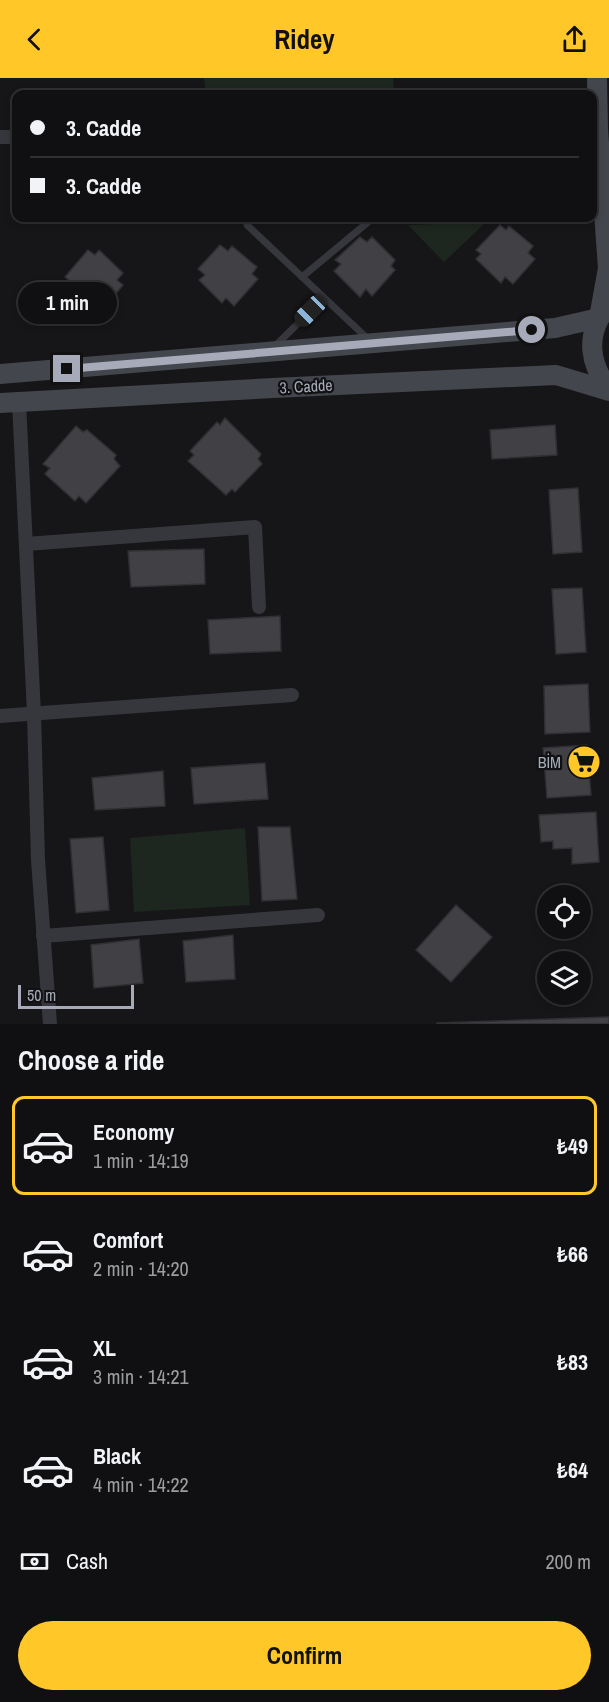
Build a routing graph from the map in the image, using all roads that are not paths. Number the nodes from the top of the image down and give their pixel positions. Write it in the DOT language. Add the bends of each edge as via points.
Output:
graph roads {
  1 [pos="597,114"];
  2 [pos="247,222"];
  3 [pos="368,222"];
  4 [pos="302,277"];
  5 [pos="324,297"];
  6 [pos="604,312"];
  7 [pos="373,344"];
  8 [pos="269,352"];
  9 [pos="0,375"];
  10 [pos="609,390"];
  11 [pos="10,403"];
  12 [pos="26,544"];
  13 [pos="259,607"];
  14 [pos="292,695"];
  15 [pos="34,714"];
  16 [pos="0,716"];
  17 [pos="318,915"];
  18 [pos="43,936"];
  19 [pos="50,1024"];
  1 -- 6 [label="main road" via="608,268"];
  2 -- 4 [label="lane"];
  3 -- 4 [label="lane"];
  4 -- 5 [label="lane"];
  5 -- 7 [label="lane"];
  5 -- 8 [label="lane"];
  6 -- 7 [label="main road" via="555,328"];
  6 -- 10 [label="main road" via="592,337 592,357 598,376"];
  7 -- 8 [label="main road"];
  8 -- 9 [label="main road"];
  10 -- 11 [label="main road, 3. Cadde" via="556,375"];
  11 -- 12 [label="street"];
  12 -- 13 [label="street" via="255,527"];
  12 -- 15 [label="street"];
  14 -- 15 [label="street"];
  15 -- 16 [label="street"];
  15 -- 18 [label="street"];
  17 -- 18 [label="street"];
  18 -- 19 [label="street"];
}
